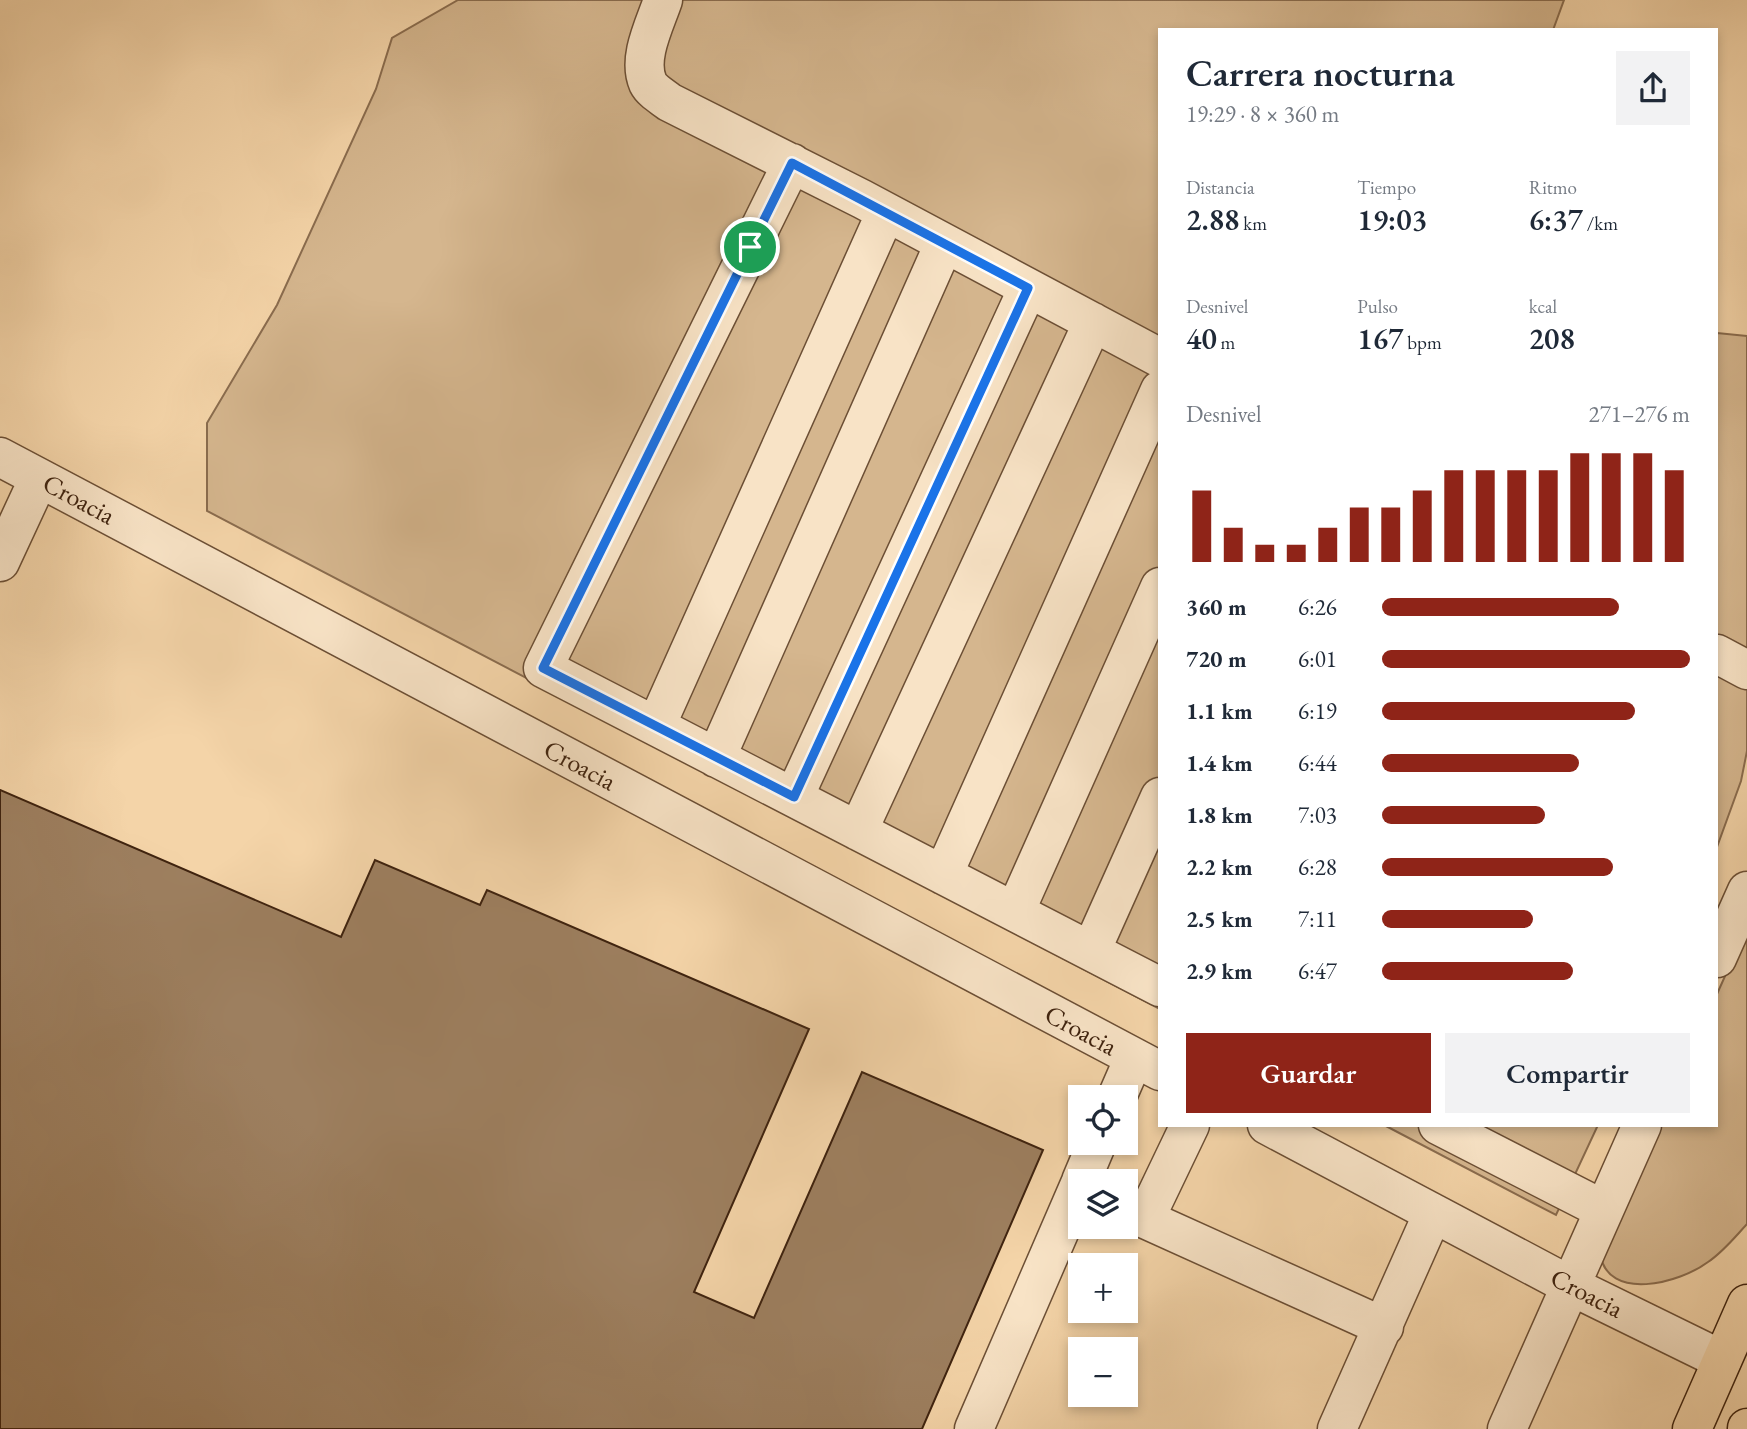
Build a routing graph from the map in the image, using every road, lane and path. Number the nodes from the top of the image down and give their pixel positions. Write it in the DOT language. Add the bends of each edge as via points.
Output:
graph roads {
  1 [pos="663,0"];
  2 [pos="792,163"];
  3 [pos="886,212"];
  4 [pos="944,244"];
  5 [pos="1028,288"];
  6 [pos="1093,322"];
  7 [pos="1158,357"];
  8 [pos="1158,394"];
  9 [pos="0,457"];
  10 [pos="39,478"];
  11 [pos="0,562"];
  12 [pos="1158,591"];
  13 [pos="1718,655"];
  14 [pos="1747,670"];
  15 [pos="656,726"];
  16 [pos="716,758"];
  17 [pos="794,797"];
  18 [pos="1158,801"];
  19 [pos="858,831"];
  20 [pos="943,874"];
  21 [pos="1747,891"];
  22 [pos="1015,912"];
  23 [pos="1091,951"];
  24 [pos="1718,956"];
  25 [pos="1158,986"];
  26 [pos="1147,1064"];
  27 [pos="1128,1085"];
  28 [pos="1189,1127"];
  29 [pos="1271,1127"];
  30 [pos="1442,1127"];
  31 [pos="1641,1127"];
  32 [pos="1604,1210"];
  33 [pos="1068,1211"];
  34 [pos="1433,1213"];
  35 [pos="1570,1286"];
  36 [pos="1747,1304"];
  37 [pos="1384,1327"];
  38 [pos="1722,1360"];
  39 [pos="974,1429"];
  40 [pos="1337,1429"];
  41 [pos="1507,1429"];
  42 [pos="1692,1429"];
  1 -- 2 [label="street" via="644,68 649,86 670,102"];
  2 -- 3 [label="street"];
  2 -- 15 [label="street" via="543,668"];
  3 -- 4 [label="street"];
  3 -- 15 [label="street"];
  4 -- 5 [label="street"];
  4 -- 16 [label="street"];
  5 -- 6 [label="street"];
  5 -- 17 [label="street"];
  6 -- 7 [label="street"];
  6 -- 19 [label="street"];
  8 -- 20 [label="street"];
  9 -- 10 [label="street, Croacia"];
  10 -- 11 [label="street"];
  10 -- 26 [label="street, Croacia"];
  12 -- 22 [label="street"];
  13 -- 14 [label="street"];
  15 -- 16 [label="street"];
  16 -- 17 [label="street"];
  17 -- 19 [label="street"];
  18 -- 23 [label="street"];
  19 -- 20 [label="street"];
  20 -- 22 [label="street"];
  21 -- 24 [label="street"];
  22 -- 23 [label="street"];
  23 -- 25 [label="street"];
  26 -- 27 [label="street"];
  28 -- 37 [label="street" via="1145,1219"];
  29 -- 34 [label="street, Croacia"];
  30 -- 32 [label="street"];
  31 -- 32 [label="street"];
  32 -- 35 [label="street"];
  33 -- 39 [label="street"];
  34 -- 35 [label="street, Croacia"];
  34 -- 37 [label="street"];
  35 -- 38 [label="street, Croacia"];
  35 -- 41 [label="street"];
  36 -- 38 [label="highway"];
  37 -- 40 [label="street"];
  38 -- 42 [label="highway"];
}
